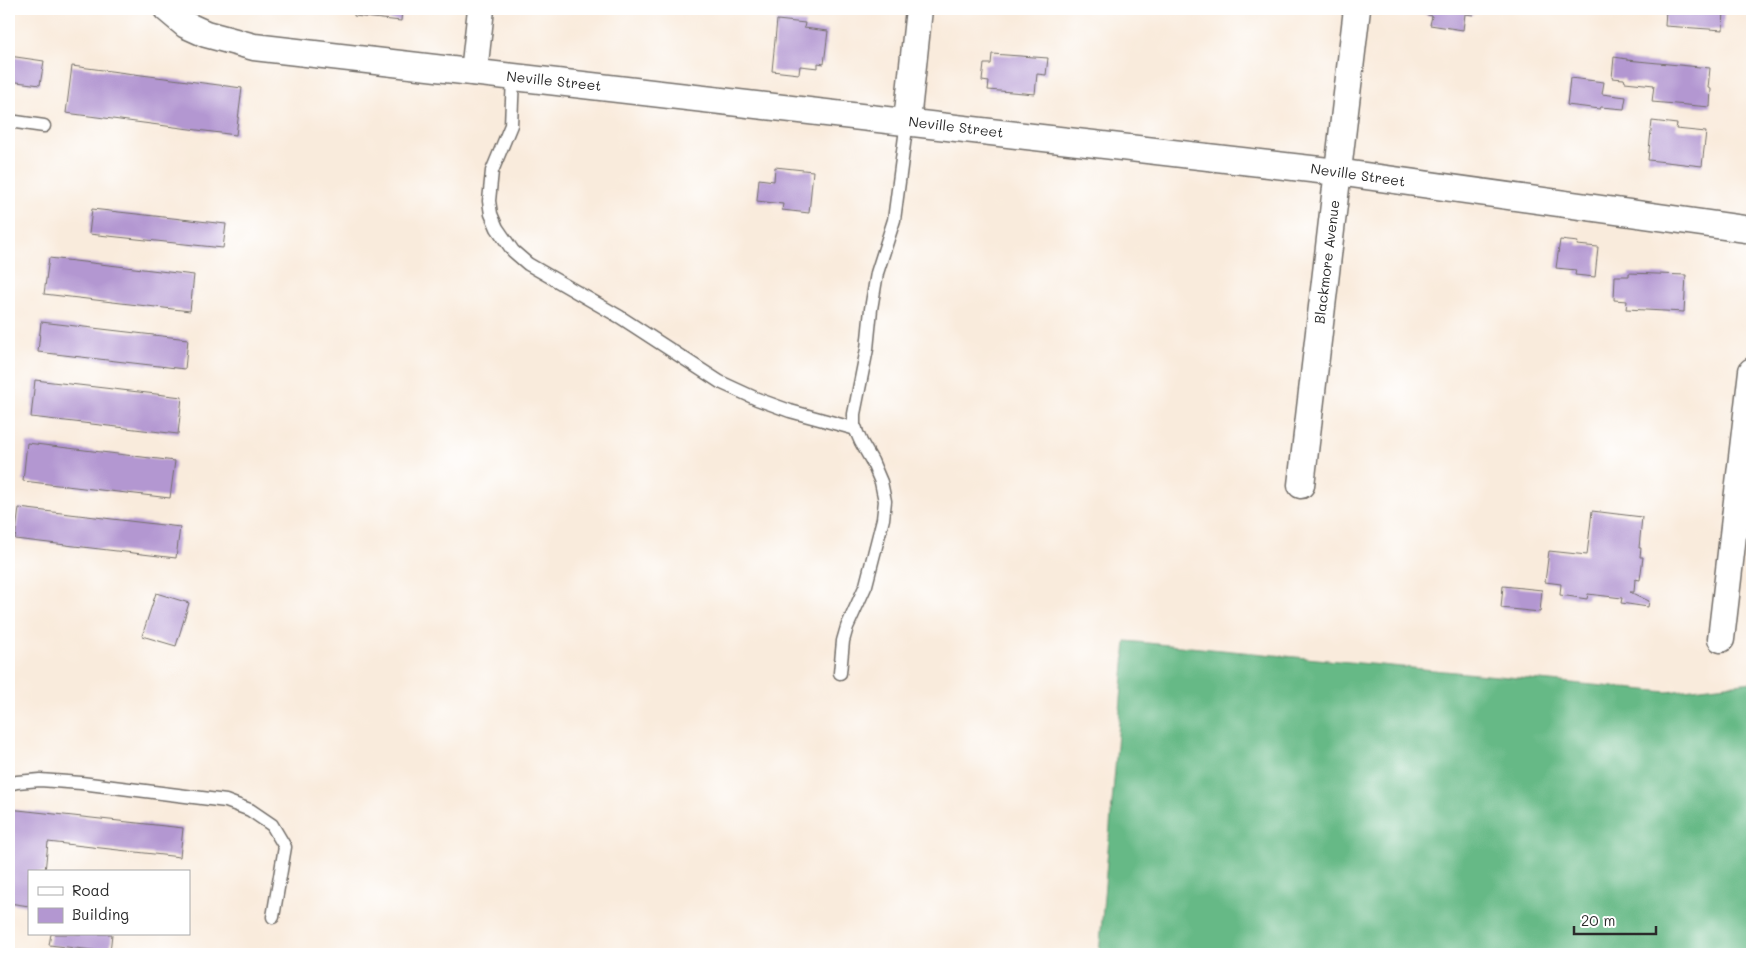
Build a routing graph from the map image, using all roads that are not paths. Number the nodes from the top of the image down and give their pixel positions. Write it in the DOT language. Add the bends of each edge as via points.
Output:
graph roads {
  1 [pos="167,9"];
  2 [pos="481,9"];
  3 [pos="920,9"];
  4 [pos="1357,9"];
  5 [pos="474,72"];
  6 [pos="514,76"];
  7 [pos="9,121"];
  8 [pos="907,121"];
  9 [pos="44,126"];
  10 [pos="1338,172"];
  11 [pos="1752,230"];
  12 [pos="1752,371"];
  13 [pos="856,429"];
  14 [pos="1301,485"];
  15 [pos="1721,639"];
  16 [pos="840,673"];
  17 [pos="9,784"];
  18 [pos="273,917"];
  1 -- 5 [label="street, Neville Street" via="186,25 206,34 254,47"];
  2 -- 5 [label="street"];
  3 -- 8 [label="street"];
  4 -- 10 [label="street, Blackmore Avenue"];
  5 -- 6 [label="street, Neville Street"];
  6 -- 8 [label="street, Neville Street"];
  6 -- 13 [label="lane" via="511,125 492,171 489,201 497,228 513,251 528,264 620,317 720,382 757,400"];
  7 -- 9 [label="lane"];
  8 -- 10 [label="street, Neville Street"];
  8 -- 13 [label="lane" via="894,220 877,273 871,309 854,414"];
  10 -- 11 [label="street, Neville Street"];
  10 -- 14 [label="street, Blackmore Avenue"];
  12 -- 15 [label="street"];
  13 -- 16 [label="lane" via="881,482 883,519 866,585 843,641"];
  17 -- 18 [label="lane" via="40,780 81,783 226,801 250,810 272,825 284,847"];
}
